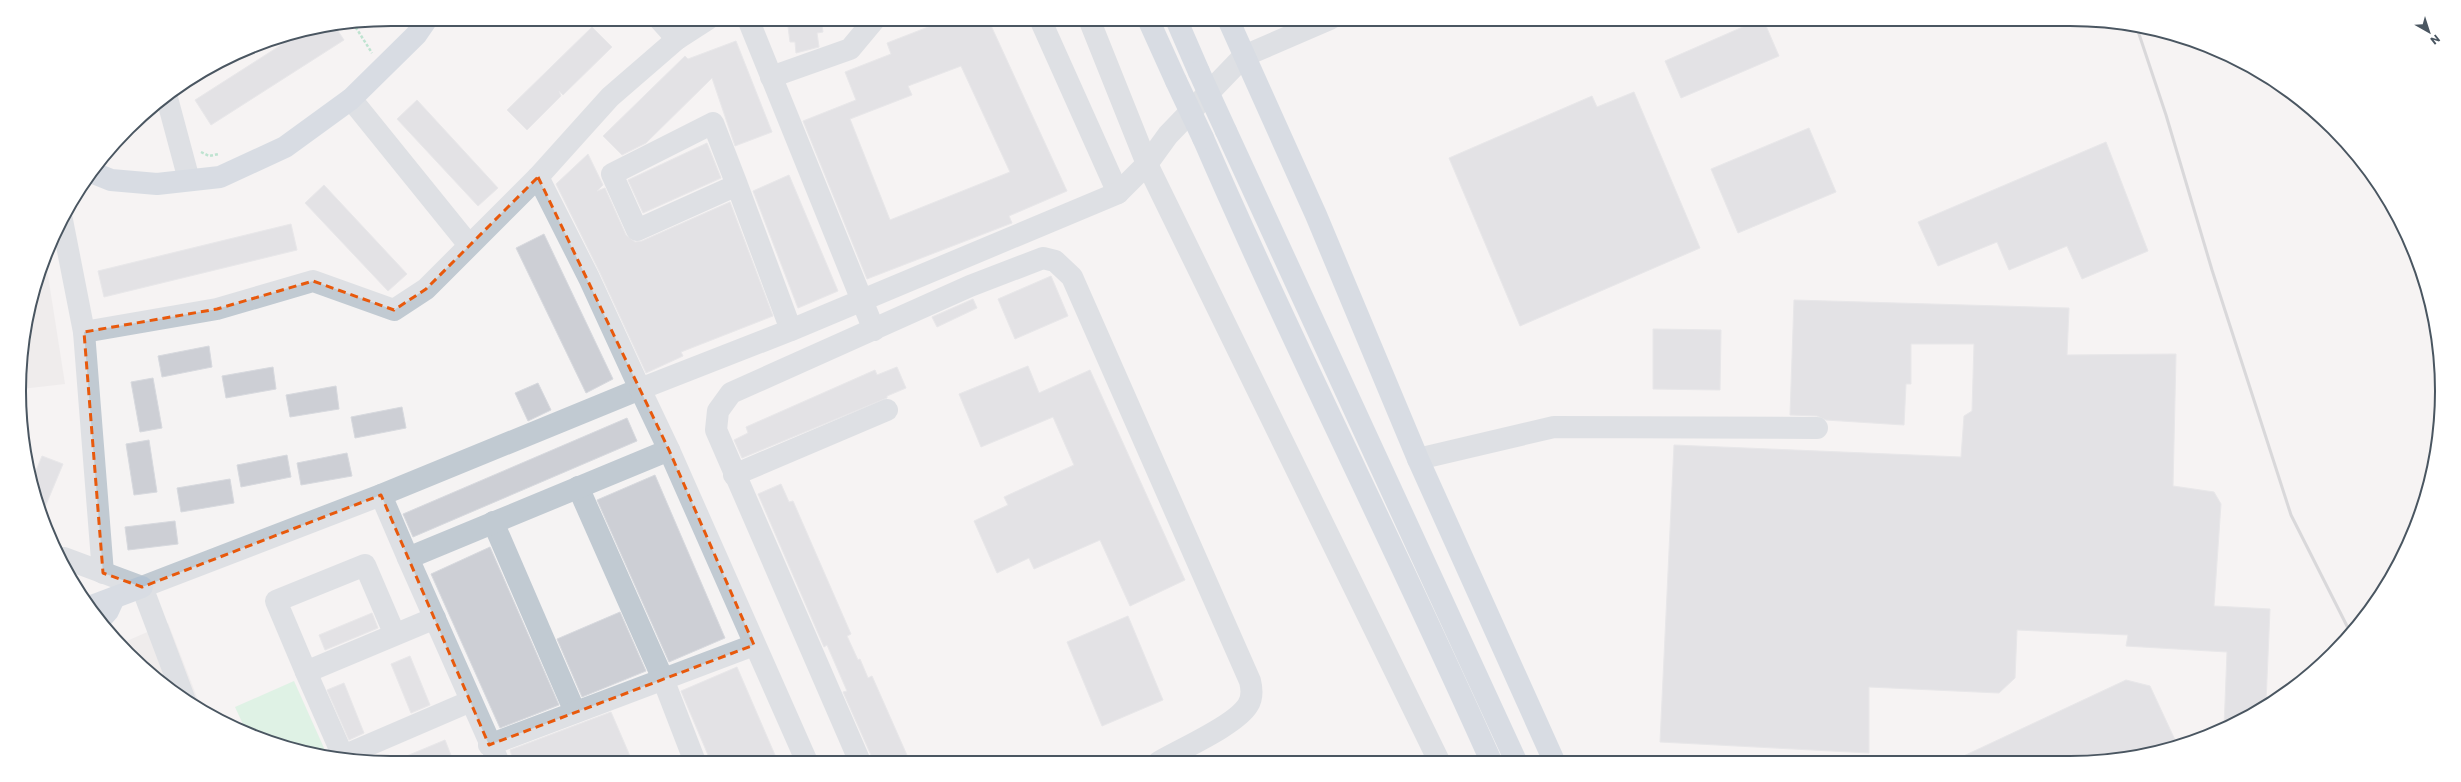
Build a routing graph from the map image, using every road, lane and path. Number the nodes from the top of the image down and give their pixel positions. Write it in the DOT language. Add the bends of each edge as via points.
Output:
graph roads {
  1 [pos="422,26"];
  2 [pos="665,26"];
  3 [pos="697,26"];
  4 [pos="751,26"];
  5 [pos="869,26"];
  6 [pos="1043,26"];
  7 [pos="1092,26"];
  8 [pos="1151,26"];
  9 [pos="1179,26"];
  10 [pos="1231,26"];
  11 [pos="1314,26"];
  12 [pos="356,28"];
  13 [pos="677,39"];
  14 [pos="378,51"];
  15 [pos="1244,56"];
  16 [pos="771,77"];
  17 [pos="351,99"];
  18 [pos="168,102"];
  19 [pos="199,151"];
  20 [pos="223,154"];
  21 [pos="1147,164"];
  22 [pos="97,174"];
  23 [pos="538,177"];
  24 [pos="189,180"];
  25 [pos="737,185"];
  26 [pos="1118,193"];
  27 [pos="64,230"];
  28 [pos="469,245"];
  29 [pos="860,300"];
  30 [pos="792,330"];
  31 [pos="874,330"];
  32 [pos="84,332"];
  33 [pos="640,389"];
  34 [pos="886,410"];
  35 [pos="1817,428"];
  36 [pos="669,450"];
  37 [pos="1418,458"];
  38 [pos="734,475"];
  39 [pos="578,487"];
  40 [pos="381,495"];
  41 [pos="493,522"];
  42 [pos="408,558"];
  43 [pos="68,559"];
  44 [pos="103,573"];
  45 [pos="142,587"];
  46 [pos="114,598"];
  47 [pos="95,605"];
  48 [pos="104,616"];
  49 [pos="435,618"];
  50 [pos="395,635"];
  51 [pos="754,644"];
  52 [pos="306,672"];
  53 [pos="663,679"];
  54 [pos="180,689"];
  55 [pos="471,701"];
  56 [pos="575,712"];
  57 [pos="341,753"];
  58 [pos="351,754"];
  59 [pos="494,754"];
  60 [pos="693,756"];
  61 [pos="803,756"];
  62 [pos="857,756"];
  63 [pos="1170,756"];
  64 [pos="1437,756"];
  65 [pos="1489,756"];
  66 [pos="1514,756"];
  67 [pos="1552,756"];
  1 -- 17 [label="main road"];
  2 -- 13 [label="street"];
  3 -- 13 [label="street"];
  4 -- 16 [label="street"];
  5 -- 16 [label="street" via="850,49"];
  6 -- 26 [label="street"];
  7 -- 21 [label="street"];
  8 -- 65 [label="main road, bridge" via="1263,276"];
  9 -- 66 [label="main road, bridge"];
  10 -- 15 [label="main road"];
  11 -- 15 [label="street"];
  12 -- 14 [label="path" via="373,56"];
  13 -- 23 [label="street" via="610,97"];
  15 -- 21 [label="street" via="1168,136"];
  15 -- 37 [label="main road" via="1316,215"];
  16 -- 29 [label="street"];
  17 -- 24 [label="main road" via="285,147 220,177"];
  17 -- 28 [label="street"];
  18 -- 24 [label="street"];
  19 -- 20 [label="path" via="209,156"];
  21 -- 26 [label="street"];
  21 -- 64 [label="street"];
  22 -- 24 [label="main road" via="111,180 157,184"];
  23 -- 28 [label="street"];
  23 -- 33 [label="street" via="589,278"];
  25 -- 25 [label="street" via="636,230 612,174 713,123"];
  25 -- 30 [label="street"];
  26 -- 29 [label="street"];
  27 -- 32 [label="street"];
  28 -- 32 [label="street" via="426,289 394,310 313,281 217,309"];
  29 -- 30 [label="street"];
  29 -- 31 [label="street"];
  30 -- 33 [label="street"];
  31 -- 38 [label="street" via="731,394 718,412 716,430"];
  31 -- 63 [label="street" via="970,286 1042,258 1055,261 1072,277 1250,681 1252,694 1248,705 1232,721"];
  32 -- 44 [label="street"];
  33 -- 36 [label="street"];
  33 -- 40 [label="street"];
  34 -- 38 [label="street"];
  35 -- 37 [label="street" via="1554,427"];
  36 -- 39 [label="street"];
  36 -- 51 [label="street"];
  37 -- 67 [label="main road"];
  38 -- 62 [label="street"];
  39 -- 41 [label="street"];
  39 -- 53 [label="street"];
  40 -- 42 [label="street"];
  40 -- 45 [label="street"];
  41 -- 42 [label="street"];
  41 -- 56 [label="street"];
  42 -- 49 [label="street"];
  43 -- 44 [label="street"];
  44 -- 45 [label="street"];
  45 -- 46 [label="main road"];
  45 -- 54 [label="street"];
  46 -- 47 [label="main road"];
  46 -- 48 [label="main road"];
  49 -- 50 [label="street"];
  49 -- 55 [label="street"];
  50 -- 52 [label="street"];
  50 -- 52 [label="street" via="365,565 276,601"];
  51 -- 53 [label="street"];
  51 -- 61 [label="street"];
  52 -- 57 [label="street"];
  53 -- 56 [label="street"];
  53 -- 60 [label="street"];
  55 -- 58 [label="street"];
  55 -- 59 [label="street"];
  56 -- 59 [label="street"];
}
